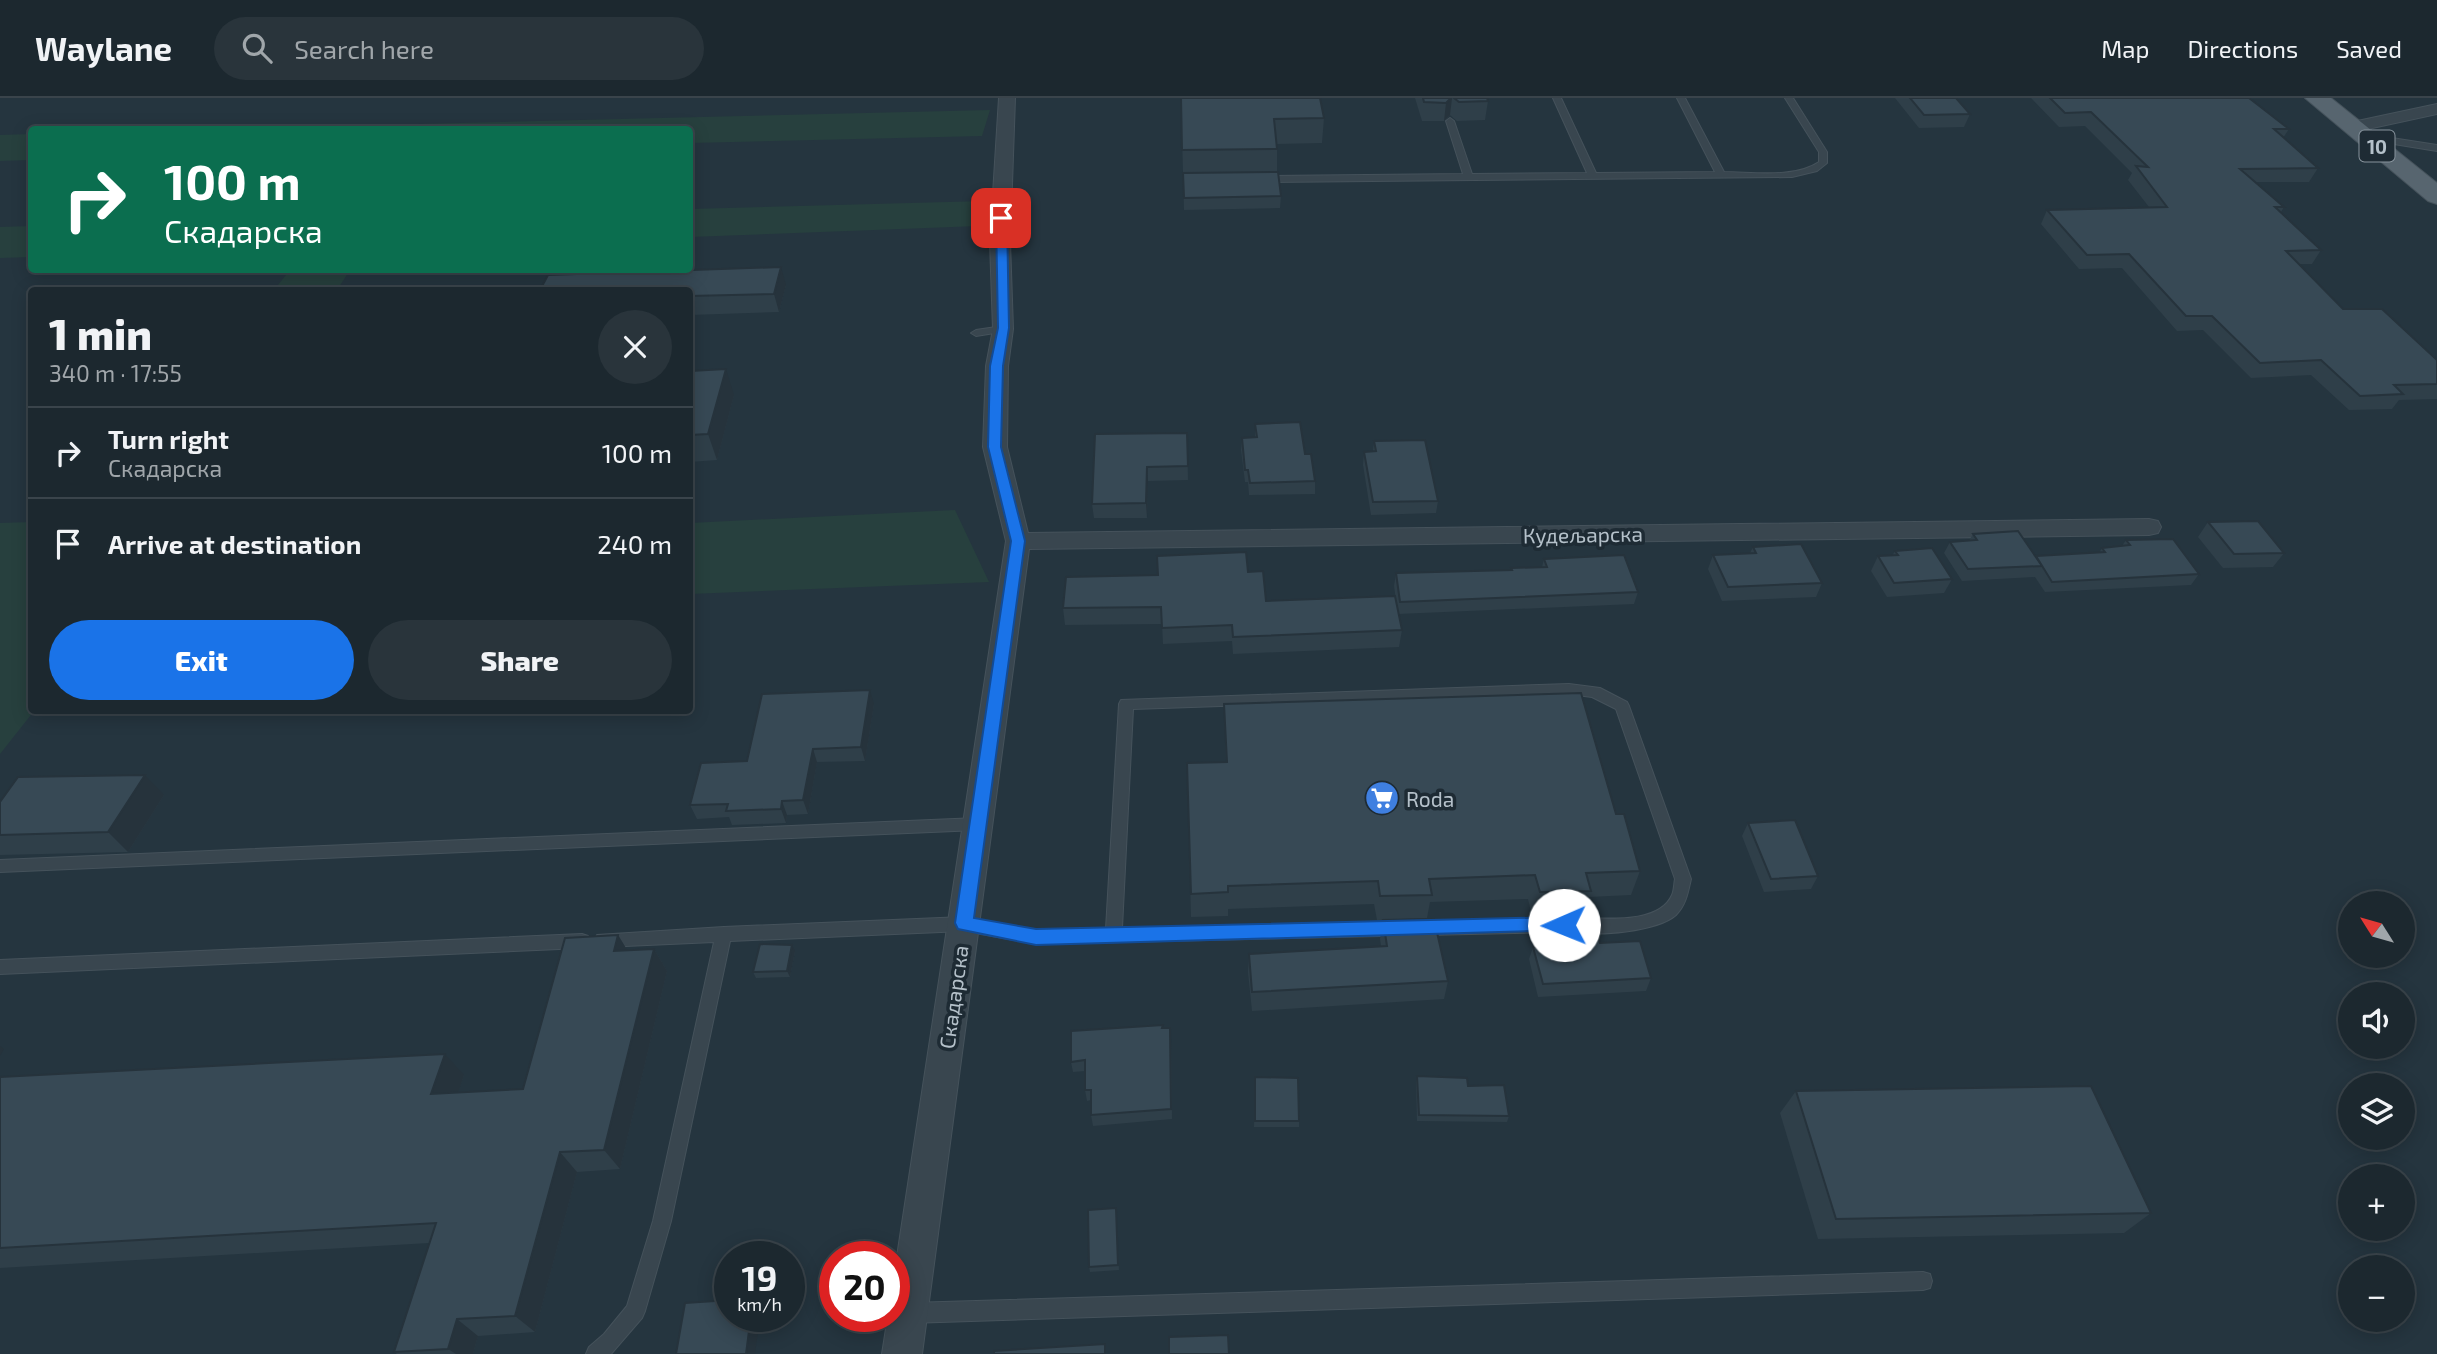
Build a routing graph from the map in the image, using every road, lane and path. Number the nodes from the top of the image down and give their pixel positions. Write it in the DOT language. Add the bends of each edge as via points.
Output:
graph roads {
  1 [pos="1007,98"];
  2 [pos="1557,98"];
  3 [pos="1681,98"];
  4 [pos="1789,98"];
  5 [pos="2317,98"];
  6 [pos="2437,109"];
  7 [pos="1450,121"];
  8 [pos="2360,132"];
  9 [pos="2437,148"];
  10 [pos="1592,174"];
  11 [pos="1721,175"];
  12 [pos="1468,177"];
  13 [pos="1249,179"];
  14 [pos="2427,181"];
  15 [pos="2437,196"];
  16 [pos="1003,328"];
  17 [pos="976,333"];
  18 [pos="2149,527"];
  19 [pos="1018,541"];
  20 [pos="978,824"];
  21 [pos="0,866"];
  22 [pos="964,923"];
  23 [pos="724,934"];
  24 [pos="1114,934"];
  25 [pos="0,967"];
  26 [pos="1923,1281"];
  27 [pos="910,1300"];
  28 [pos="910,1314"];
  29 [pos="905,1332"];
  30 [pos="596,1354"];
  31 [pos="902,1354"];
  1 -- 16 [label="street, Скадарска" via="1000,242"];
  2 -- 10 [label="lane"];
  3 -- 11 [label="lane"];
  4 -- 11 [label="lane" via="1824,152 1823,163 1791,174"];
  5 -- 8 [label="main road, 10"];
  6 -- 8 [label="street"];
  7 -- 12 [label="lane"];
  8 -- 9 [label="lane"];
  8 -- 14 [label="main road, 10"];
  10 -- 11 [label="lane"];
  10 -- 12 [label="lane"];
  12 -- 13 [label="lane"];
  14 -- 15 [label="main road, 10"];
  16 -- 17 [label="lane"];
  16 -- 19 [label="street, Скадарска" via="995,447"];
  18 -- 19 [label="street, Кудељарска"];
  19 -- 20 [label="street, Скадарска"];
  20 -- 21 [label="lane"];
  20 -- 22 [label="street, Скадарска"];
  22 -- 23 [label="lane"];
  22 -- 24 [label="lane" via="1036,937"];
  22 -- 27 [label="street, Скадарска"];
  23 -- 25 [label="lane"];
  23 -- 30 [label="lane" via="662,1221 639,1298 635,1311"];
  24 -- 24 [label="lane" via="1646,923 1671,912 1683,891 1683,879 1622,706 1595,692 1569,689 1126,704"];
  26 -- 28 [label="lane"];
  29 -- 31 [label="street, Скадарска"];
}
